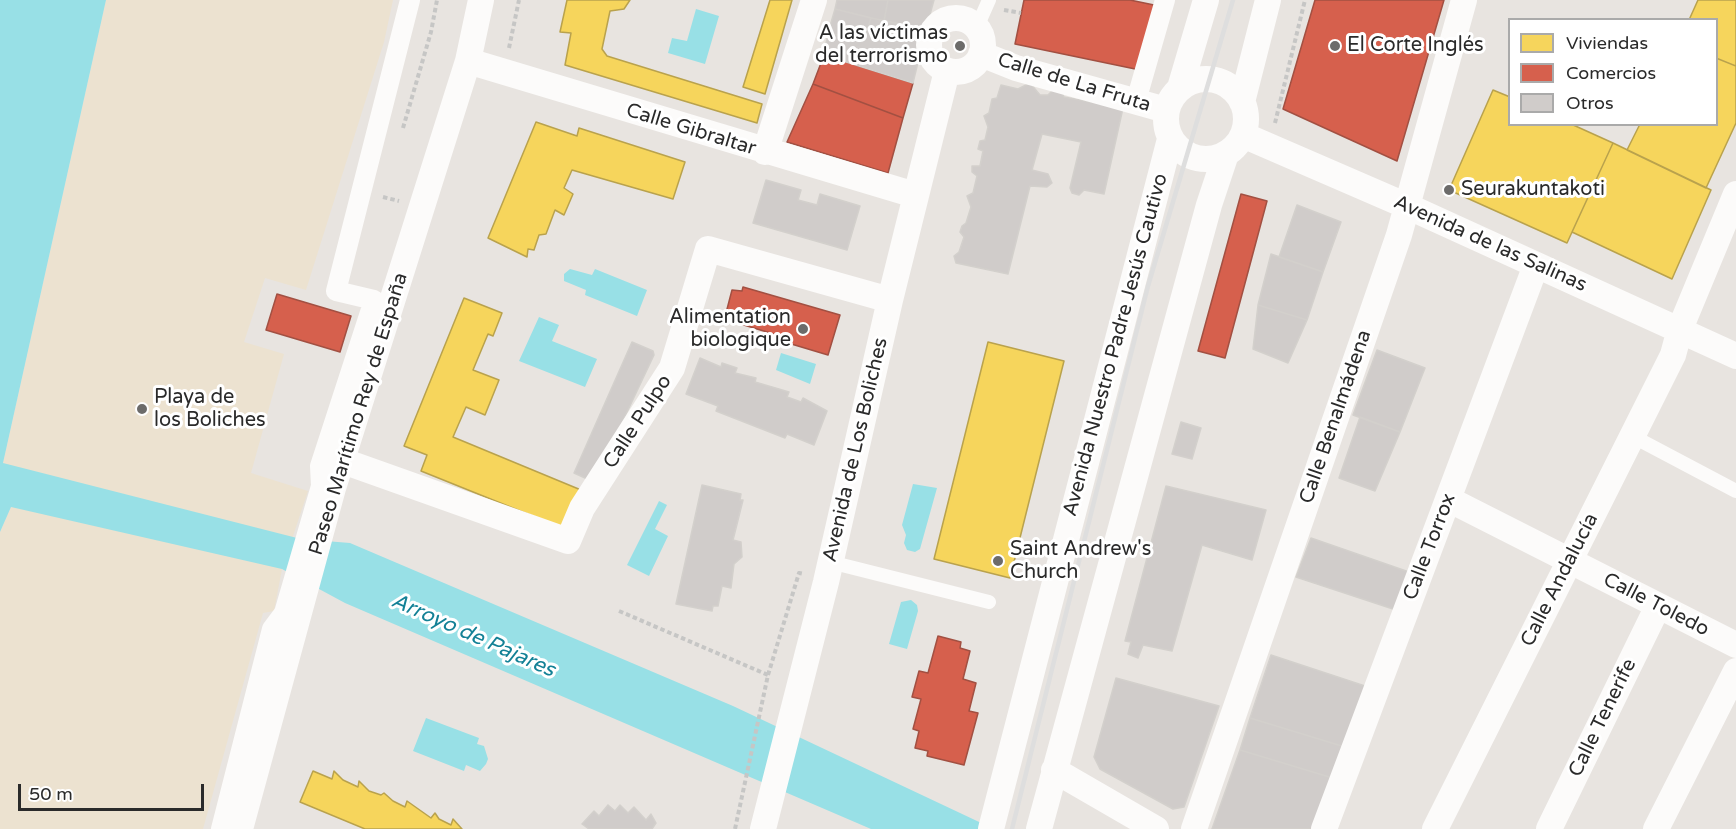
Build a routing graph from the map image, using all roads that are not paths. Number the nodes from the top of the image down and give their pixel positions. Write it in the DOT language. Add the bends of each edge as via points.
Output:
graph roads {
  1 [pos="410,0"];
  2 [pos="481,0"];
  3 [pos="814,0"];
  4 [pos="989,0"];
  5 [pos="1165,0"];
  6 [pos="1206,0"];
  7 [pos="1268,0"];
  8 [pos="1464,0"];
  9 [pos="967,15"];
  10 [pos="981,54"];
  11 [pos="468,61"];
  12 [pos="947,71"];
  13 [pos="1180,88"];
  14 [pos="1136,101"];
  15 [pos="1242,102"];
  16 [pos="1166,110"];
  17 [pos="1243,135"];
  18 [pos="1170,139"];
  19 [pos="765,152"];
  20 [pos="1226,154"];
  21 [pos="1736,194"];
  22 [pos="915,195"];
  23 [pos="1407,206"];
  24 [pos="1536,265"];
  25 [pos="890,300"];
  26 [pos="1680,329"];
  27 [pos="1736,356"];
  28 [pos="1632,436"];
  29 [pos="343,460"];
  30 [pos="327,487"];
  31 [pos="1736,491"];
  32 [pos="1448,499"];
  33 [pos="1569,561"];
  34 [pos="828,572"];
  35 [pos="989,602"];
  36 [pos="1658,606"];
  37 [pos="291,615"];
  38 [pos="1736,645"];
  39 [pos="1736,671"];
  40 [pos="1054,770"];
  41 [pos="1042,819"];
  42 [pos="765,821"];
  43 [pos="221,829"];
  44 [pos="240,829"];
  45 [pos="991,829"];
  46 [pos="1156,829"];
  47 [pos="1194,829"];
  48 [pos="1324,829"];
  49 [pos="1435,829"];
  50 [pos="1548,829"];
  51 [pos="1656,829"];
  1 -- 30 [label="street" via="336,291 374,300 320,466"];
  2 -- 11 [label="street, Paseo Marítimo Rey de España"];
  3 -- 19 [label="street"];
  4 -- 9 [label="lane"];
  5 -- 14 [label="street"];
  6 -- 13 [label="street"];
  7 -- 15 [label="street"];
  8 -- 23 [label="street, Calle Benalmádena"];
  9 -- 10 [label="street" via="983,40"];
  9 -- 12 [label="street" via="944,21 932,34 933,60"];
  10 -- 12 [label="street" via="978,62 964,71"];
  10 -- 14 [label="street, Calle de La Fruta" via="1016,68"];
  11 -- 19 [label="street, Calle Gibraltar"];
  11 -- 29 [label="street, Paseo Marítimo Rey de España"];
  12 -- 22 [label="street, Avenida de Los Boliches"];
  13 -- 15 [label="street" via="1202,79 1214,80 1235,92"];
  13 -- 16 [label="street"];
  14 -- 16 [label="street, Calle de La Fruta"];
  15 -- 17 [label="street"];
  16 -- 18 [label="street"];
  17 -- 20 [label="street"];
  17 -- 23 [label="street, Avenida de las Salinas"];
  18 -- 20 [label="street" via="1189,156 1214,159"];
  18 -- 45 [label="street, Avenida Nuestro Padre Jesús Cautivo"];
  19 -- 22 [label="street, Calle Gibraltar"];
  20 -- 40 [label="street"];
  21 -- 26 [label="street, Calle Andalucía"];
  22 -- 25 [label="street, Avenida de Los Boliches"];
  23 -- 24 [label="street, Avenida de las Salinas"];
  23 -- 47 [label="street, Calle Benalmádena"];
  24 -- 26 [label="street, Avenida de las Salinas"];
  24 -- 32 [label="street, Calle Torrox"];
  25 -- 29 [label="street, Calle Pulpo" via="708,249 672,368 582,508 568,541"];
  25 -- 34 [label="street, Avenida de Los Boliches"];
  26 -- 27 [label="street, Avenida de las Salinas"];
  26 -- 28 [label="street, Calle Andalucía" via="1673,355"];
  28 -- 31 [label="lane"];
  28 -- 33 [label="street, Calle Andalucía"];
  29 -- 30 [label="street, Paseo Marítimo Rey de España"];
  30 -- 37 [label="street, Paseo Marítimo Rey de España"];
  32 -- 33 [label="street, Calle Toledo"];
  32 -- 48 [label="street, Calle Torrox"];
  33 -- 36 [label="street, Calle Toledo"];
  33 -- 49 [label="street, Calle Andalucía"];
  34 -- 35 [label="lane"];
  34 -- 42 [label="street, Avenida de Los Boliches"];
  36 -- 38 [label="street, Calle Toledo"];
  36 -- 50 [label="street, Calle Tenerife"];
  37 -- 43 [label="street" via="272,629"];
  37 -- 44 [label="street, Paseo Marítimo Rey de España"];
  39 -- 51 [label="street"];
  40 -- 41 [label="street"];
  40 -- 46 [label="street"];
}
